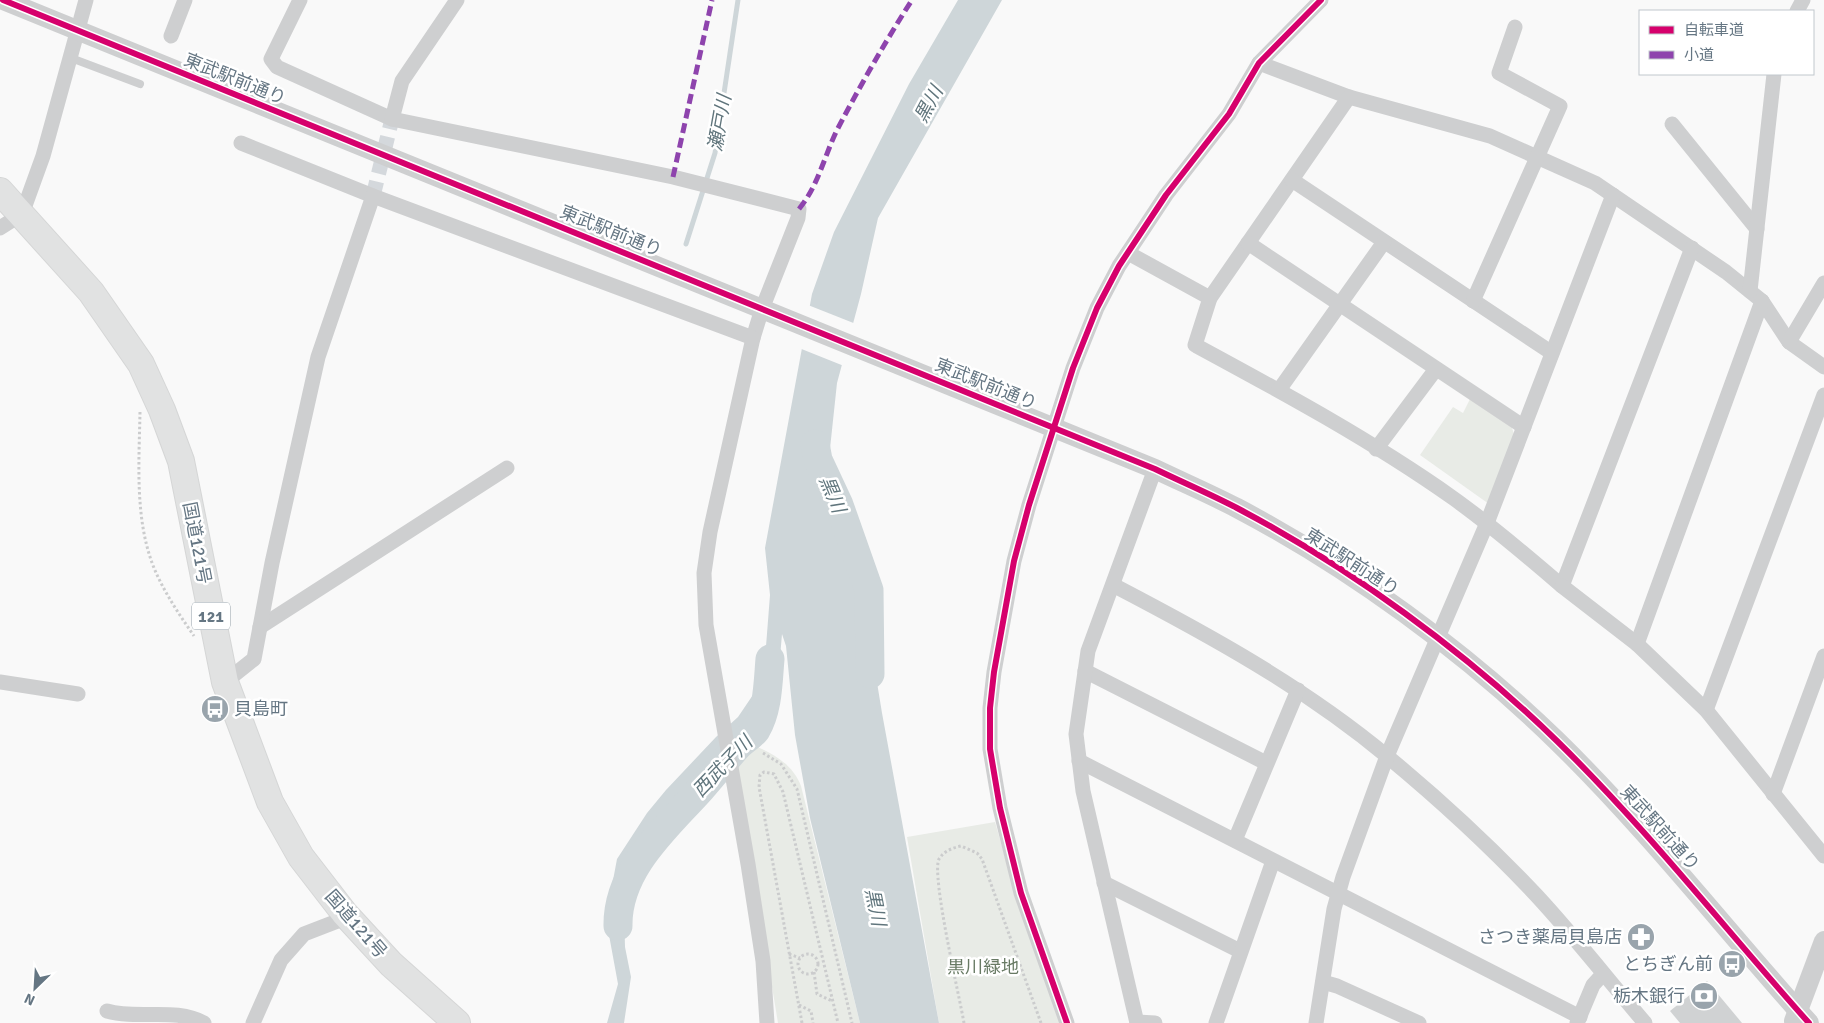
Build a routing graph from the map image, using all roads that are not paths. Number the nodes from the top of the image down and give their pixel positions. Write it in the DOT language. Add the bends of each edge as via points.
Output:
graph roads {
  1 [pos="4,0"];
  2 [pos="86,0"];
  3 [pos="185,0"];
  4 [pos="300,0"];
  5 [pos="457,0"];
  6 [pos="1321,0"];
  7 [pos="1515,27"];
  8 [pos="78,31"];
  9 [pos="171,36"];
  10 [pos="71,58"];
  11 [pos="1259,63"];
  12 [pos="1774,75"];
  13 [pos="140,84"];
  14 [pos="1349,97"];
  15 [pos="392,119"];
  16 [pos="1672,124"];
  17 [pos="241,143"];
  18 [pos="1536,156"];
  19 [pos="1292,180"];
  20 [pos="0,190"];
  21 [pos="1613,195"];
  22 [pos="373,196"];
  23 [pos="22,214"];
  24 [pos="0,228"];
  25 [pos="1757,229"];
  26 [pos="1384,242"];
  27 [pos="1248,243"];
  28 [pos="1692,248"];
  29 [pos="1128,253"];
  30 [pos="1824,283"];
  31 [pos="1756,296"];
  32 [pos="1210,298"];
  33 [pos="1473,301"];
  34 [pos="1339,305"];
  35 [pos="768,311"];
  36 [pos="753,338"];
  37 [pos="1789,342"];
  38 [pos="1552,354"];
  39 [pos="1824,367"];
  40 [pos="1436,369"];
  41 [pos="1279,390"];
  42 [pos="1824,395"];
  43 [pos="1048,426"];
  44 [pos="1524,427"];
  45 [pos="1376,449"];
  46 [pos="507,468"];
  47 [pos="1155,469"];
  48 [pos="1487,523"];
  49 [pos="1112,585"];
  50 [pos="1562,586"];
  51 [pos="260,627"];
  52 [pos="1436,638"];
  53 [pos="1637,644"];
  54 [pos="1824,656"];
  55 [pos="1085,671"];
  56 [pos="0,682"];
  57 [pos="224,682"];
  58 [pos="1298,690"];
  59 [pos="78,694"];
  60 [pos="1706,710"];
  61 [pos="1387,756"];
  62 [pos="1079,761"];
  63 [pos="1266,762"];
  64 [pos="1773,794"];
  65 [pos="1235,840"];
  66 [pos="1824,856"];
  67 [pos="1273,861"];
  68 [pos="1104,883"];
  69 [pos="1338,893"];
  70 [pos="348,917"];
  71 [pos="1824,941"];
  72 [pos="1240,951"];
  73 [pos="1603,974"];
  74 [pos="1323,982"];
  75 [pos="107,1011"];
  76 [pos="150,1019"];
  77 [pos="1800,1019"];
  78 [pos="1578,1020"];
  79 [pos="1137,1022"];
  80 [pos="204,1023"];
  81 [pos="253,1023"];
  82 [pos="457,1023"];
  83 [pos="767,1023"];
  84 [pos="1068,1023"];
  85 [pos="1155,1023"];
  86 [pos="1216,1023"];
  87 [pos="1316,1023"];
  88 [pos="1418,1023"];
  89 [pos="1645,1023"];
  1 -- 8 [label="street, 東武駅前通り"];
  2 -- 8 [label="street"];
  3 -- 9 [label="street"];
  4 -- 15 [label="street" via="271,60 277,67"];
  5 -- 15 [label="street" via="402,81"];
  6 -- 11 [label="street"];
  7 -- 18 [label="street" via="1499,73 1560,106"];
  8 -- 10 [label="street"];
  8 -- 35 [label="street, 東武駅前通り"];
  10 -- 13 [label="lane"];
  10 -- 23 [label="street" via="43,156"];
  11 -- 14 [label="street"];
  11 -- 29 [label="street" via="1229,114 1166,195"];
  12 -- 25 [label="street"];
  14 -- 18 [label="street" via="1490,136"];
  14 -- 19 [label="street"];
  15 -- 35 [label="street" via="674,177 799,209"];
  16 -- 25 [label="street"];
  17 -- 22 [label="street"];
  18 -- 21 [label="street" via="1595,183"];
  18 -- 33 [label="street"];
  19 -- 26 [label="street"];
  19 -- 27 [label="street"];
  20 -- 23 [label="highway, 国道121号 / 121"];
  21 -- 28 [label="street"];
  21 -- 38 [label="street"];
  22 -- 36 [label="street"];
  22 -- 51 [label="street" via="318,358"];
  23 -- 24 [label="street"];
  23 -- 57 [label="highway, 国道121号 / 121" via="90,292 141,364 162,410 180,461"];
  25 -- 31 [label="street"];
  26 -- 33 [label="street"];
  26 -- 34 [label="street"];
  27 -- 32 [label="street"];
  27 -- 34 [label="street"];
  28 -- 31 [label="street"];
  28 -- 50 [label="street"];
  29 -- 32 [label="street"];
  29 -- 43 [label="street" via="1097,308"];
  30 -- 37 [label="street"];
  31 -- 37 [label="street"];
  31 -- 53 [label="street"];
  32 -- 41 [label="street" via="1195,345"];
  33 -- 38 [label="street"];
  34 -- 40 [label="street"];
  34 -- 41 [label="street"];
  35 -- 36 [label="street"];
  35 -- 43 [label="street, 東武駅前通り"];
  36 -- 83 [label="street" via="704,573 706,626 748,864"];
  37 -- 39 [label="street"];
  38 -- 44 [label="street"];
  40 -- 44 [label="street"];
  40 -- 45 [label="street"];
  41 -- 45 [label="street"];
  42 -- 60 [label="street"];
  43 -- 47 [label="street, 東武駅前通り"];
  43 -- 84 [label="street" via="999,636 990,749 1020,893"];
  44 -- 48 [label="street"];
  45 -- 48 [label="street"];
  46 -- 51 [label="street"];
  47 -- 49 [label="street"];
  47 -- 52 [label="street, 東武駅前通り" via="1238,509 1297,544 1366,587"];
  48 -- 50 [label="street"];
  48 -- 52 [label="street"];
  49 -- 55 [label="street" via="1088,651"];
  49 -- 58 [label="street" via="1215,638"];
  50 -- 53 [label="street"];
  51 -- 57 [label="street" via="254,659"];
  52 -- 61 [label="street"];
  52 -- 77 [label="street, 東武駅前通り" via="1507,695 1610,794"];
  53 -- 60 [label="street"];
  54 -- 64 [label="street"];
  55 -- 62 [label="street" via="1076,734"];
  55 -- 63 [label="street"];
  56 -- 59 [label="street"];
  57 -- 70 [label="highway, 国道121号 / 121" via="270,802 301,857"];
  58 -- 61 [label="street"];
  58 -- 63 [label="street"];
  60 -- 64 [label="street"];
  61 -- 69 [label="street"];
  61 -- 73 [label="street" via="1536,895"];
  62 -- 65 [label="street"];
  62 -- 68 [label="street"];
  63 -- 65 [label="street"];
  64 -- 66 [label="street"];
  65 -- 67 [label="street"];
  67 -- 69 [label="street"];
  67 -- 72 [label="street"];
  68 -- 72 [label="street"];
  68 -- 79 [label="street"];
  69 -- 74 [label="street"];
  69 -- 78 [label="street"];
  70 -- 81 [label="street" via="304,934 281,960"];
  70 -- 82 [label="highway, 国道121号 / 121" via="391,964"];
  71 -- 77 [label="street"];
  72 -- 86 [label="street"];
  73 -- 78 [label="street" via="1593,985"];
  73 -- 89 [label="street"];
  74 -- 87 [label="street"];
  74 -- 88 [label="street"];
  75 -- 76 [label="street"];
  76 -- 80 [label="street" via="193,1016"];
  79 -- 85 [label="street"];
}
